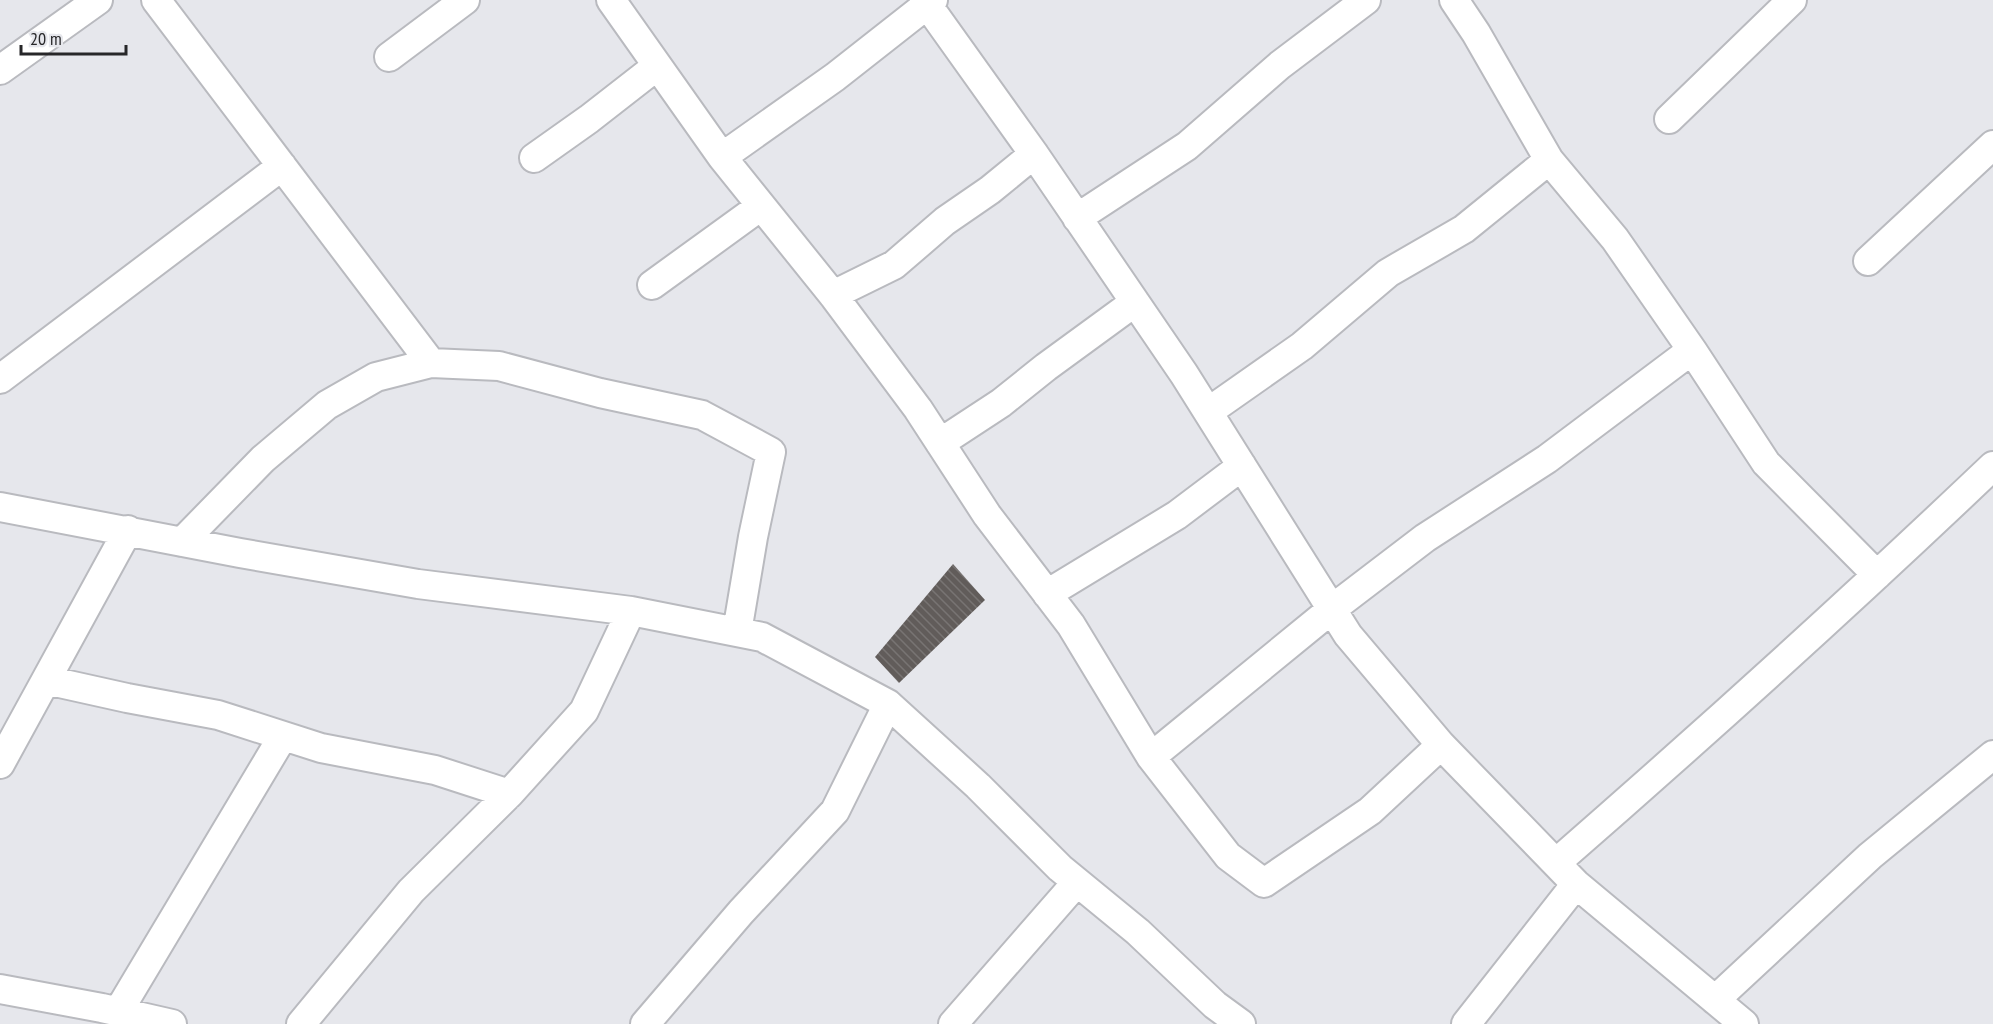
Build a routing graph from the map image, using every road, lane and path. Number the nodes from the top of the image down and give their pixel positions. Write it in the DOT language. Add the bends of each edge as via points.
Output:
graph roads {
  1 [pos="98,0"];
  2 [pos="156,0"];
  3 [pos="465,0"];
  4 [pos="611,0"];
  5 [pos="1366,0"];
  6 [pos="1454,0"];
  7 [pos="1791,0"];
  8 [pos="928,1"];
  9 [pos="389,57"];
  10 [pos="657,66"];
  11 [pos="0,70"];
  12 [pos="1670,119"];
  13 [pos="1993,145"];
  14 [pos="1034,154"];
  15 [pos="722,157"];
  16 [pos="534,158"];
  17 [pos="1549,160"];
  18 [pos="282,166"];
  19 [pos="761,206"];
  20 [pos="1077,218"];
  21 [pos="1868,261"];
  22 [pos="652,285"];
  23 [pos="833,295"];
  24 [pos="1135,302"];
  25 [pos="1692,350"];
  26 [pos="431,363"];
  27 [pos="0,379"];
  28 [pos="1208,412"];
  29 [pos="940,443"];
  30 [pos="1242,466"];
  31 [pos="1993,466"];
  32 [pos="0,507"];
  33 [pos="128,530"];
  34 [pos="182,542"];
  35 [pos="1877,575"];
  36 [pos="1047,594"];
  37 [pos="1332,609"];
  38 [pos="631,611"];
  39 [pos="736,632"];
  40 [pos="46,680"];
  41 [pos="888,704"];
  42 [pos="283,736"];
  43 [pos="1441,745"];
  44 [pos="1993,755"];
  45 [pos="1152,758"];
  46 [pos="0,764"];
  47 [pos="509,794"];
  48 [pos="1556,863"];
  49 [pos="1077,882"];
  50 [pos="1576,884"];
  51 [pos="0,990"];
  52 [pos="1715,1000"];
  53 [pos="118,1012"];
  54 [pos="172,1024"];
  55 [pos="301,1024"];
  56 [pos="645,1024"];
  57 [pos="953,1024"];
  58 [pos="1241,1024"];
  59 [pos="1466,1024"];
  60 [pos="1744,1024"];
  1 -- 11 [label="street"];
  2 -- 18 [label="street"];
  3 -- 9 [label="street"];
  4 -- 10 [label="street"];
  5 -- 20 [label="street" via="1280,65 1187,146"];
  6 -- 17 [label="street"];
  7 -- 12 [label="street"];
  8 -- 14 [label="street"];
  8 -- 15 [label="street" via="835,77"];
  10 -- 15 [label="street"];
  10 -- 16 [label="street"];
  13 -- 21 [label="street"];
  14 -- 20 [label="street"];
  14 -- 23 [label="street" via="894,265"];
  15 -- 19 [label="street"];
  17 -- 25 [label="street" via="1615,239"];
  17 -- 28 [label="street" via="1464,229 1388,273 1302,346"];
  18 -- 26 [label="street"];
  18 -- 27 [label="street"];
  19 -- 22 [label="street"];
  19 -- 23 [label="street"];
  20 -- 24 [label="street"];
  23 -- 29 [label="street"];
  24 -- 28 [label="street"];
  24 -- 29 [label="street"];
  25 -- 35 [label="street" via="1766,463"];
  25 -- 37 [label="street" via="1547,459 1425,538"];
  26 -- 34 [label="street" via="376,377 327,405 263,459"];
  26 -- 39 [label="street" via="499,366 702,415 771,452"];
  28 -- 30 [label="street"];
  29 -- 36 [label="street" via="987,515"];
  30 -- 36 [label="street" via="1177,515"];
  30 -- 37 [label="street"];
  31 -- 35 [label="street"];
  32 -- 33 [label="street"];
  33 -- 34 [label="street"];
  33 -- 40 [label="street"];
  34 -- 38 [label="street" via="418,584"];
  35 -- 48 [label="street"];
  36 -- 45 [label="street" via="1071,625"];
  37 -- 43 [label="street" via="1347,635"];
  37 -- 45 [label="street"];
  38 -- 39 [label="street"];
  38 -- 47 [label="street" via="584,711"];
  39 -- 41 [label="street" via="762,637"];
  40 -- 42 [label="street" via="218,715"];
  40 -- 46 [label="street"];
  41 -- 49 [label="street"];
  41 -- 56 [label="street" via="836,811 741,912"];
  42 -- 47 [label="street" via="321,748 435,770"];
  42 -- 53 [label="street"];
  43 -- 45 [label="street" via="1370,811 1264,883 1228,856"];
  43 -- 48 [label="street"];
  44 -- 52 [label="street" via="1870,856"];
  47 -- 55 [label="street" via="411,891"];
  48 -- 50 [label="street"];
  49 -- 57 [label="street"];
  49 -- 58 [label="street"];
  50 -- 52 [label="street"];
  50 -- 59 [label="street"];
  51 -- 53 [label="street"];
  52 -- 60 [label="street"];
  53 -- 54 [label="street"];
}
